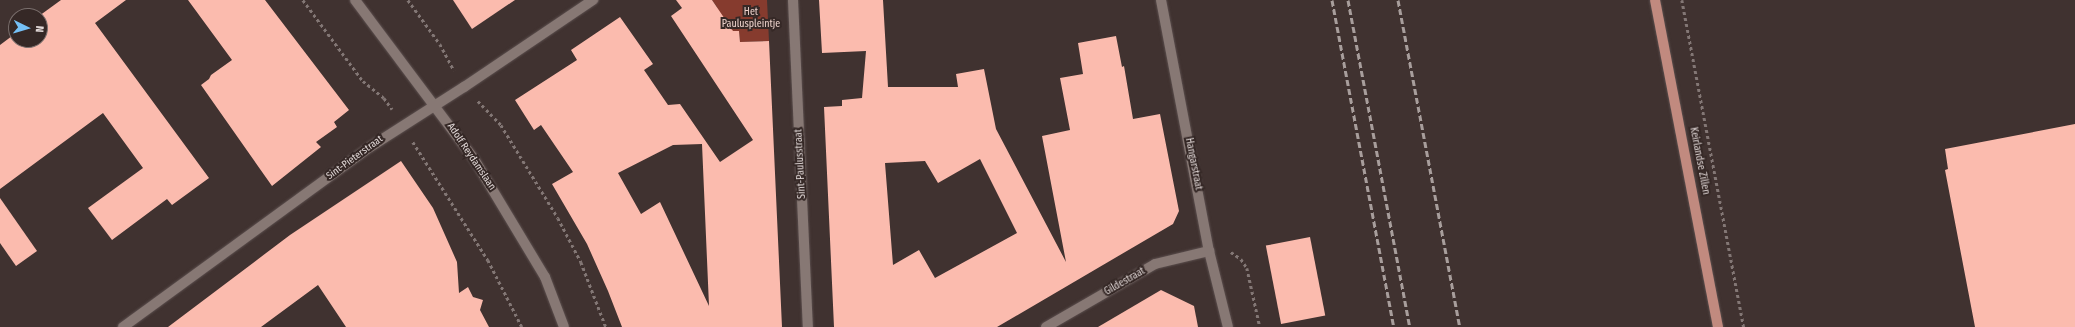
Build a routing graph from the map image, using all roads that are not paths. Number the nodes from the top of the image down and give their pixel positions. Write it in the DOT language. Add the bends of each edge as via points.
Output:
graph roads {
  1 [pos="355,0"];
  2 [pos="594,0"];
  3 [pos="793,0"];
  4 [pos="1161,0"];
  5 [pos="1655,0"];
  6 [pos="434,105"];
  7 [pos="1209,251"];
  8 [pos="123,327"];
  9 [pos="564,327"];
  10 [pos="808,327"];
  11 [pos="1046,327"];
  12 [pos="1228,327"];
  13 [pos="1718,327"];
  1 -- 6 [label="street, Adolf Reydamslaan"];
  2 -- 6 [label="street, Sint-Pieterstraat"];
  3 -- 10 [label="street, Sint-Paulusstraat"];
  4 -- 7 [label="street, Hangarstraat"];
  5 -- 13 [label="main road, Keirlandse Zillen"];
  6 -- 8 [label="street, Sint-Pieterstraat" via="402,124"];
  6 -- 9 [label="street, Adolf Reydamslaan" via="467,148 520,234 544,277"];
  7 -- 11 [label="street, Gildestraat" via="1155,264"];
  7 -- 12 [label="street, Hangarstraat"];
}
